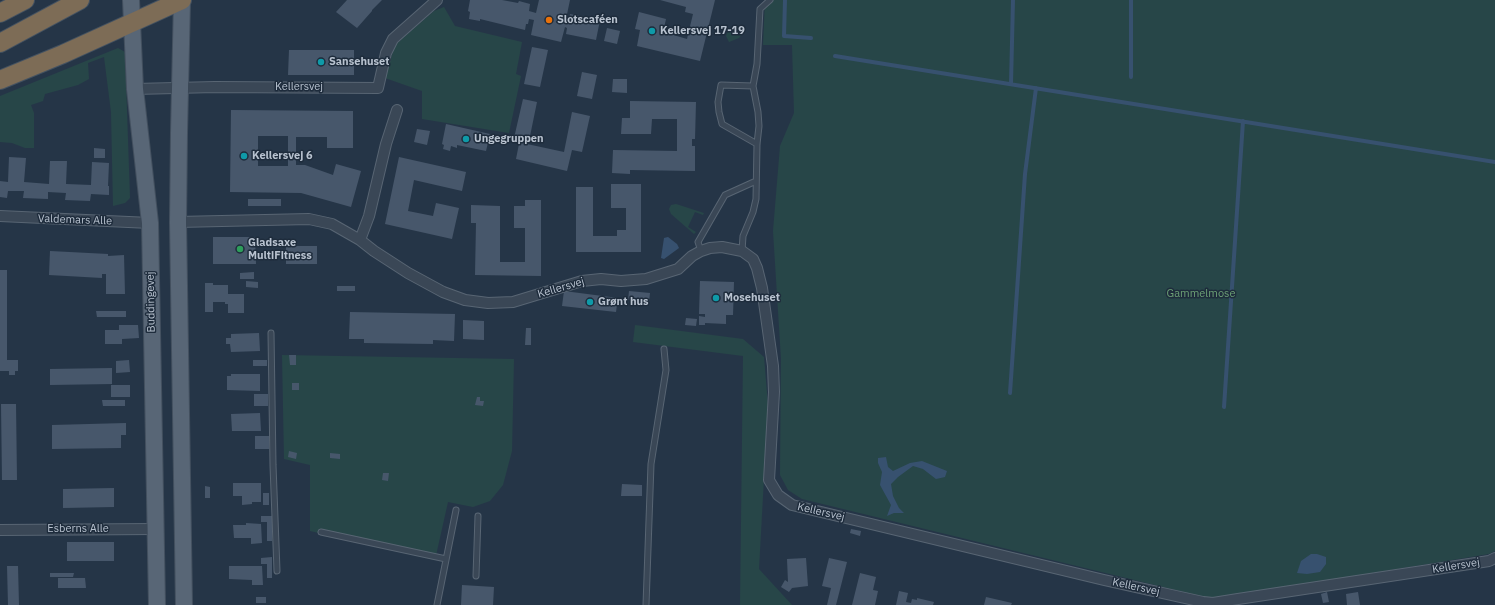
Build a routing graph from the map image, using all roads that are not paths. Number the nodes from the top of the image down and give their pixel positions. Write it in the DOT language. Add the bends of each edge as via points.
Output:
graph roads {
  1 [pos="25,0"];
  2 [pos="80,0"];
  3 [pos="153,0"];
  4 [pos="182,0"];
  5 [pos="437,0"];
  6 [pos="770,0"];
  7 [pos="131,11"];
  8 [pos="0,13"];
  9 [pos="0,43"];
  10 [pos="0,80"];
  11 [pos="753,86"];
  12 [pos="180,88"];
  13 [pos="135,89"];
  14 [pos="397,110"];
  15 [pos="757,144"];
  16 [pos="756,181"];
  17 [pos="0,216"];
  18 [pos="178,222"];
  19 [pos="150,223"];
  20 [pos="360,240"];
  21 [pos="701,251"];
  22 [pos="742,251"];
  23 [pos="271,333"];
  24 [pos="664,349"];
  25 [pos="456,510"];
  26 [pos="478,516"];
  27 [pos="156,529"];
  28 [pos="0,530"];
  29 [pos="321,532"];
  30 [pos="1495,558"];
  31 [pos="446,559"];
  32 [pos="276,571"];
  33 [pos="476,576"];
  34 [pos="157,605"];
  35 [pos="184,605"];
  36 [pos="437,605"];
  37 [pos="646,605"];
  1 -- 8 [label="highway"];
  2 -- 9 [label="highway"];
  3 -- 4 [label="highway"];
  4 -- 7 [label="highway"];
  4 -- 12 [label="main road"];
  5 -- 12 [label="street, Kellersvej" via="394,39 386,53 378,88"];
  6 -- 11 [label="lane" via="760,9"];
  7 -- 10 [label="highway" via="63,54"];
  7 -- 13 [label="main road, Buddingevej"];
  11 -- 15 [label="lane" via="759,126"];
  11 -- 15 [label="lane" via="721,85 718,102 722,124"];
  12 -- 13 [label="street, Kellersvej"];
  12 -- 18 [label="main road"];
  13 -- 19 [label="main road, Buddingevej"];
  14 -- 20 [label="street" via="386,144 370,216"];
  15 -- 16 [label="lane"];
  16 -- 21 [label="lane" via="725,195 698,242"];
  16 -- 22 [label="lane" via="756,199 743,236"];
  17 -- 19 [label="street, Valdemars Alle"];
  18 -- 20 [label="street, Kellersvej" via="309,219 332,224"];
  18 -- 35 [label="main road"];
  19 -- 27 [label="main road, Buddingevej"];
  20 -- 21 [label="street, Kellersvej" via="404,270 443,292 465,300 488,303 513,302 582,281 646,280 678,269"];
  21 -- 22 [label="street, Kellersvej" via="722,247"];
  22 -- 30 [label="street, Kellersvej" via="753,259 757,268 773,366 769,480 778,495 792,505 1104,580 1212,603 1489,561"];
  23 -- 32 [label="lane"];
  24 -- 37 [label="lane" via="666,370 651,464"];
  25 -- 31 [label="lane"];
  26 -- 33 [label="lane"];
  27 -- 28 [label="street, Esberns Alle"];
  27 -- 34 [label="main road, Buddingevej"];
  29 -- 31 [label="lane"];
  31 -- 36 [label="lane"];
}
